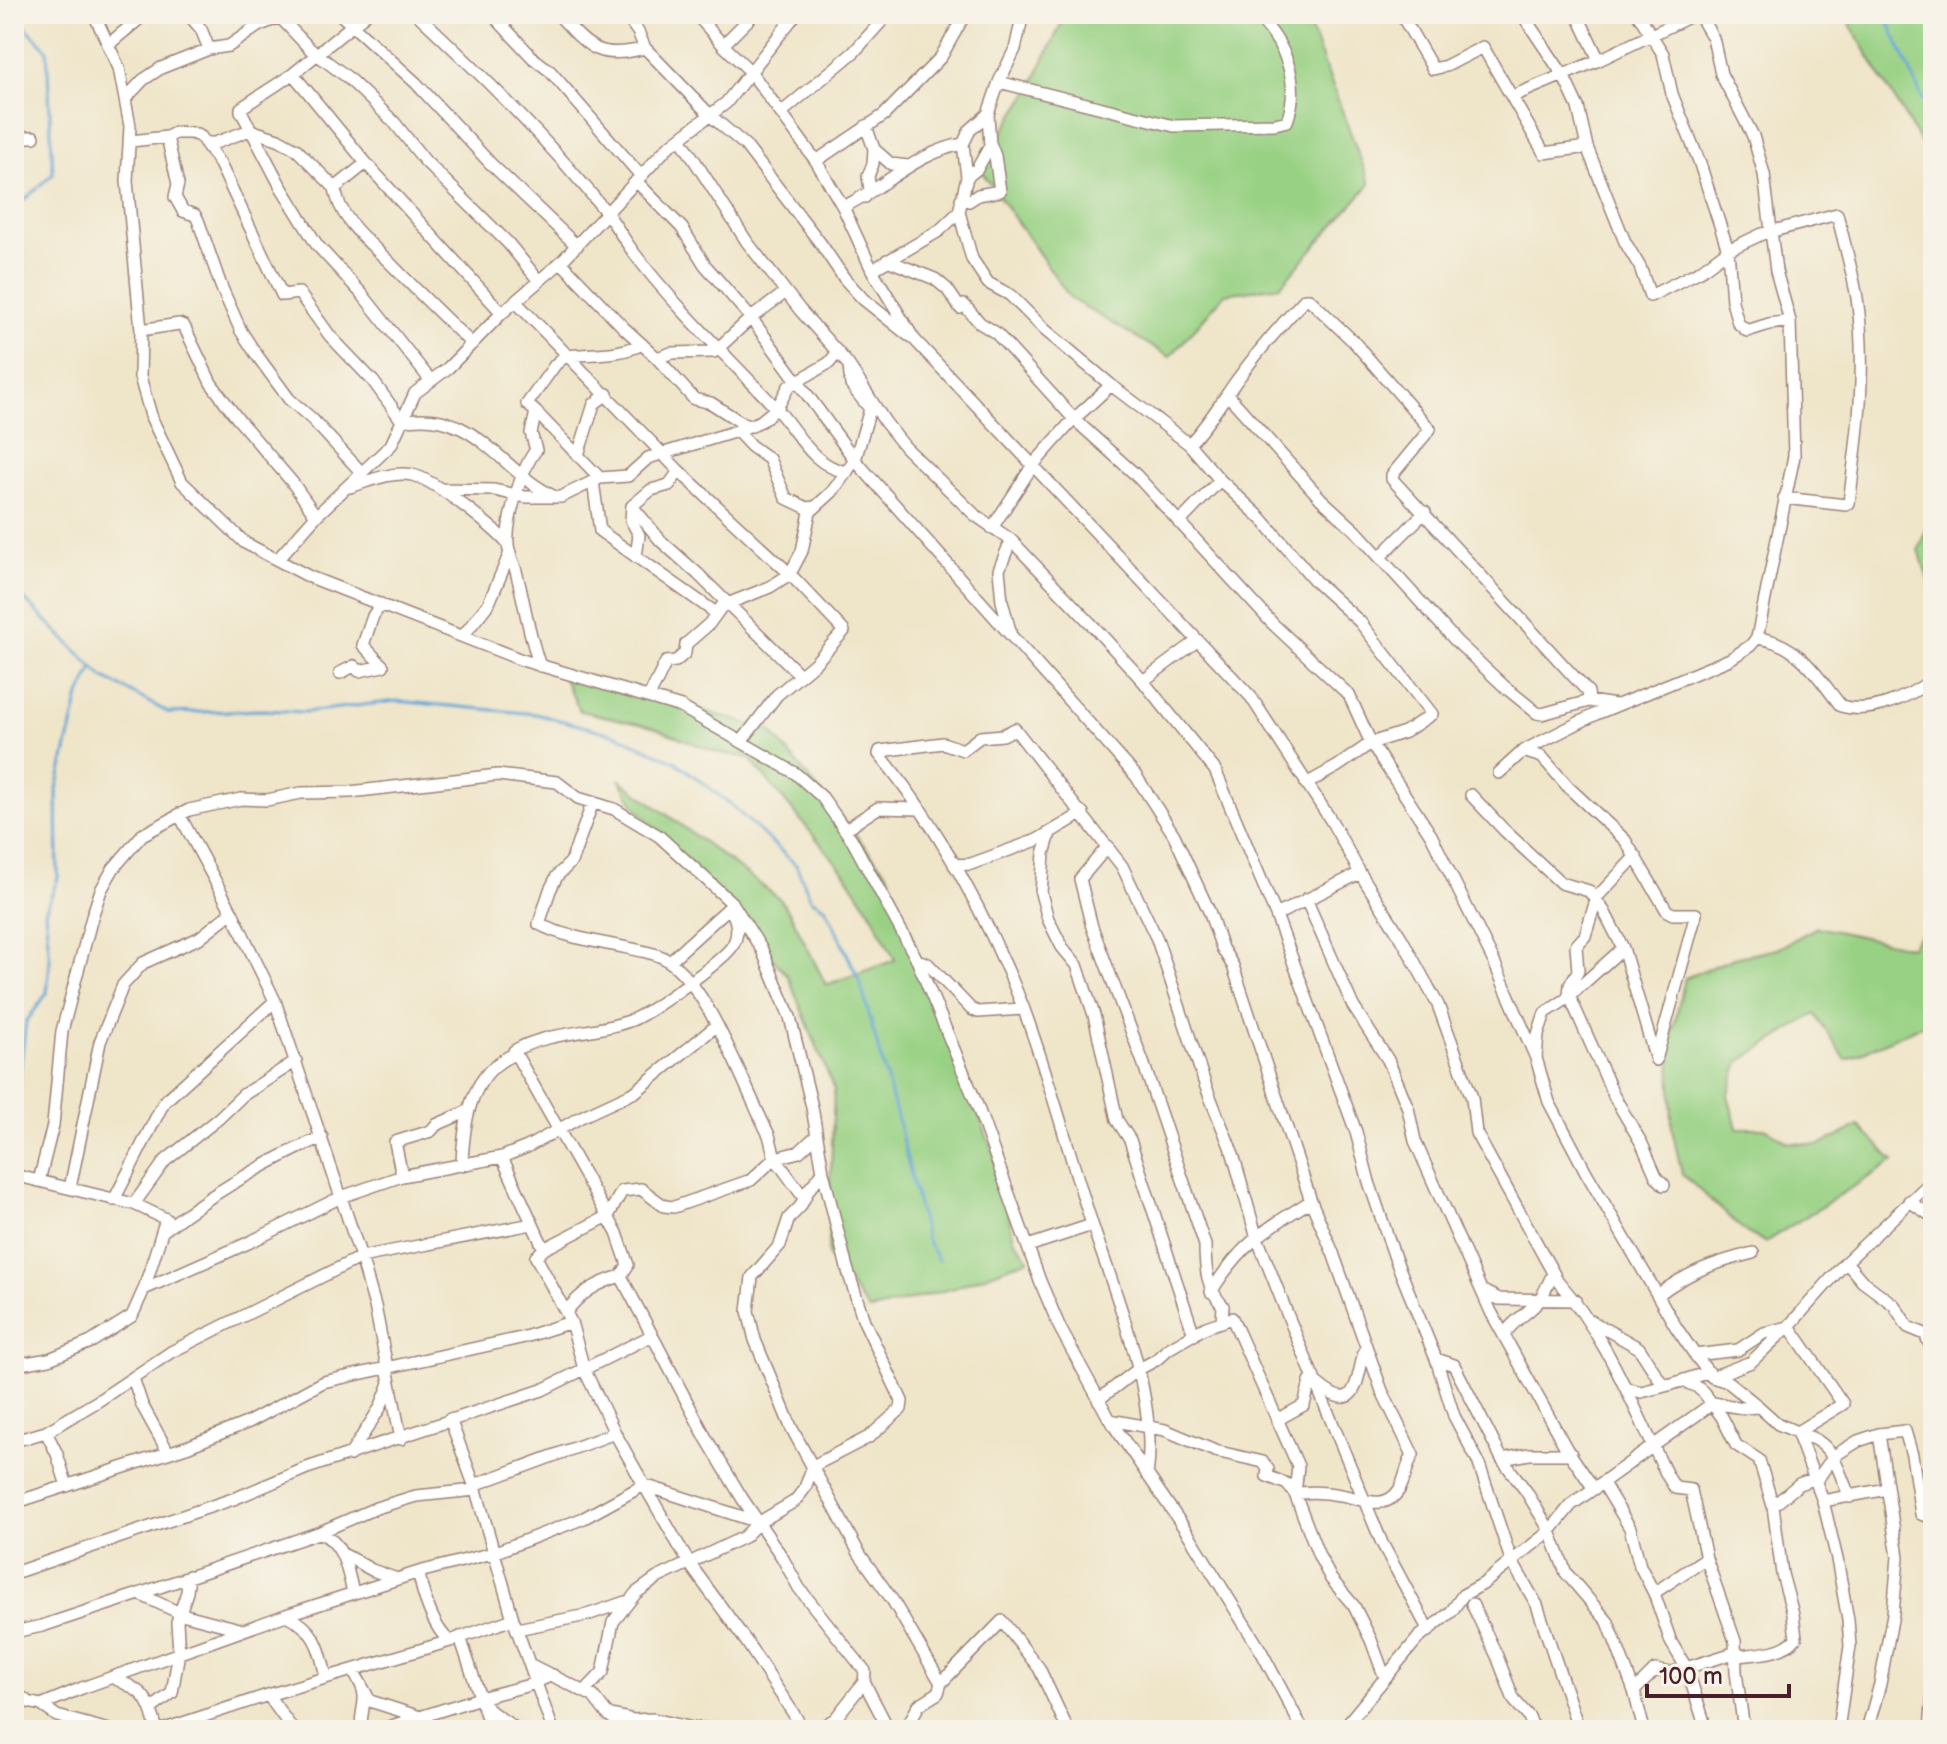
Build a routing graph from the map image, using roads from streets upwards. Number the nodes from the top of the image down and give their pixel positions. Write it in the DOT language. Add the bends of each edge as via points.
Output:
graph roads {
  1 [pos="94,14"];
  2 [pos="145,14"];
  3 [pos="188,14"];
  4 [pos="340,14"];
  5 [pos="366,14"];
  6 [pos="417,14"];
  7 [pos="492,14"];
  8 [pos="558,14"];
  9 [pos="625,14"];
  10 [pos="696,14"];
  11 [pos="754,14"];
  12 [pos="796,14"];
  13 [pos="888,14"];
  14 [pos="965,14"];
  15 [pos="1023,14"];
  16 [pos="1255,14"];
  17 [pos="1401,14"];
  18 [pos="1522,14"];
  19 [pos="1577,14"];
  20 [pos="1638,14"];
  21 [pos="279,16"];
  22 [pos="352,27"];
  23 [pos="1652,36"];
  24 [pos="109,44"];
  25 [pos="723,45"];
  26 [pos="645,48"];
  27 [pos="209,49"];
  28 [pos="317,54"];
  29 [pos="1599,60"];
  30 [pos="750,71"];
  31 [pos="293,74"];
  32 [pos="1563,75"];
  33 [pos="999,82"];
  34 [pos="1513,96"];
  35 [pos="126,98"];
  36 [pos="781,113"];
  37 [pos="988,114"];
  38 [pos="711,116"];
  39 [pos="866,126"];
  40 [pos="250,130"];
  41 [pos="14,137"];
  42 [pos="34,137"];
  43 [pos="167,137"];
  44 [pos="680,138"];
  45 [pos="988,139"];
  46 [pos="131,141"];
  47 [pos="205,143"];
  48 [pos="963,144"];
  49 [pos="1587,147"];
  50 [pos="874,149"];
  51 [pos="816,161"];
  52 [pos="366,163"];
  53 [pos="908,166"];
  54 [pos="967,177"];
  55 [pos="638,178"];
  56 [pos="335,188"];
  57 [pos="865,197"];
  58 [pos="960,206"];
  59 [pos="843,207"];
  60 [pos="606,212"];
  61 [pos="1773,232"];
  62 [pos="577,246"];
  63 [pos="1728,250"];
  64 [pos="887,260"];
  65 [pos="561,262"];
  66 [pos="872,270"];
  67 [pos="539,281"];
  68 [pos="786,292"];
  69 [pos="516,302"];
  70 [pos="502,313"];
  71 [pos="751,318"];
  72 [pos="1790,321"];
  73 [pos="141,330"];
  74 [pos="914,339"];
  75 [pos="472,344"];
  76 [pos="642,344"];
  77 [pos="719,349"];
  78 [pos="838,352"];
  79 [pos="565,356"];
  80 [pos="657,358"];
  81 [pos="848,364"];
  82 [pos="431,381"];
  83 [pos="797,381"];
  84 [pos="1111,385"];
  85 [pos="607,394"];
  86 [pos="1227,394"];
  87 [pos="777,408"];
  88 [pos="536,412"];
  89 [pos="1074,419"];
  90 [pos="402,421"];
  91 [pos="752,426"];
  92 [pos="737,431"];
  93 [pos="1189,444"];
  94 [pos="578,455"];
  95 [pos="664,455"];
  96 [pos="855,460"];
  97 [pos="1033,465"];
  98 [pos="679,471"];
  99 [pos="847,472"];
  100 [pos="362,473"];
  101 [pos="524,477"];
  102 [pos="596,479"];
  103 [pos="1220,480"];
  104 [pos="345,488"];
  105 [pos="442,489"];
  106 [pos="517,494"];
  107 [pos="555,497"];
  108 [pos="1784,498"];
  109 [pos="632,506"];
  110 [pos="815,507"];
  111 [pos="1425,512"];
  112 [pos="316,516"];
  113 [pos="1179,523"];
  114 [pos="992,528"];
  115 [pos="1011,540"];
  116 [pos="509,549"];
  117 [pos="636,557"];
  118 [pos="1380,557"];
  119 [pos="277,560"];
  120 [pos="790,574"];
  121 [pos="727,602"];
  122 [pos="381,604"];
  123 [pos="716,613"];
  124 [pos="1010,632"];
  125 [pos="463,636"];
  126 [pos="1757,638"];
  127 [pos="1197,641"];
  128 [pos="540,666"];
  129 [pos="340,673"];
  130 [pos="800,675"];
  131 [pos="1933,679"];
  132 [pos="1143,681"];
  133 [pos="649,697"];
  134 [pos="1589,701"];
  135 [pos="1617,705"];
  136 [pos="742,741"];
  137 [pos="1371,743"];
  138 [pos="1523,751"];
  139 [pos="1499,773"];
  140 [pos="1306,784"];
  141 [pos="1471,795"];
  142 [pos="593,802"];
  143 [pos="920,809"];
  144 [pos="1083,813"];
  145 [pos="179,814"];
  146 [pos="846,829"];
  147 [pos="1050,833"];
  148 [pos="1108,846"];
  149 [pos="1636,856"];
  150 [pos="954,865"];
  151 [pos="1360,873"];
  152 [pos="1306,899"];
  153 [pos="1596,903"];
  154 [pos="731,906"];
  155 [pos="232,912"];
  156 [pos="1276,915"];
  157 [pos="1623,948"];
  158 [pos="671,960"];
  159 [pos="917,960"];
  160 [pos="691,982"];
  161 [pos="1569,995"];
  162 [pos="275,1001"];
  163 [pos="1023,1009"];
  164 [pos="716,1026"];
  165 [pos="515,1054"];
  166 [pos="1536,1058"];
  167 [pos="296,1061"];
  168 [pos="466,1112"];
  169 [pos="558,1130"];
  170 [pos="322,1137"];
  171 [pos="815,1137"];
  172 [pos="502,1157"];
  173 [pos="775,1158"];
  174 [pos="462,1162"];
  175 [pos="823,1172"];
  176 [pos="14,1175"];
  177 [pos="402,1176"];
  178 [pos="1933,1180"];
  179 [pos="39,1181"];
  180 [pos="1664,1185"];
  181 [pos="70,1188"];
  182 [pos="341,1197"];
  183 [pos="804,1198"];
  184 [pos="114,1200"];
  185 [pos="1311,1201"];
  186 [pos="1909,1201"];
  187 [pos="134,1204"];
  188 [pos="1932,1215"];
  189 [pos="608,1216"];
  190 [pos="532,1224"];
  191 [pos="1092,1225"];
  192 [pos="163,1231"];
  193 [pos="1256,1235"];
  194 [pos="1028,1246"];
  195 [pos="544,1249"];
  196 [pos="1753,1253"];
  197 [pos="361,1257"];
  198 [pos="1846,1262"];
  199 [pos="1553,1274"];
  200 [pos="621,1276"];
  201 [pos="144,1289"];
  202 [pos="1483,1291"];
  203 [pos="1211,1292"];
  204 [pos="1658,1295"];
  205 [pos="1575,1300"];
  206 [pos="1539,1301"];
  207 [pos="568,1317"];
  208 [pos="1589,1320"];
  209 [pos="1222,1321"];
  210 [pos="1788,1327"];
  211 [pos="1194,1335"];
  212 [pos="1504,1335"];
  213 [pos="651,1336"];
  214 [pos="1366,1346"];
  215 [pos="1933,1352"];
  216 [pos="1695,1355"];
  217 [pos="1436,1359"];
  218 [pos="14,1365"];
  219 [pos="386,1368"];
  220 [pos="584,1369"];
  221 [pos="1137,1370"];
  222 [pos="1711,1374"];
  223 [pos="133,1378"];
  224 [pos="1314,1380"];
  225 [pos="1682,1381"];
  226 [pos="390,1383"];
  227 [pos="1669,1385"];
  228 [pos="1626,1388"];
  229 [pos="1098,1400"];
  230 [pos="1713,1403"];
  231 [pos="1759,1407"];
  232 [pos="450,1419"];
  233 [pos="1110,1420"];
  234 [pos="1277,1420"];
  235 [pos="1148,1426"];
  236 [pos="46,1432"];
  237 [pos="615,1433"];
  238 [pos="1797,1433"];
  239 [pos="1879,1434"];
  240 [pos="401,1439"];
  241 [pos="14,1441"];
  242 [pos="1652,1446"];
  243 [pos="168,1452"];
  244 [pos="1571,1454"];
  245 [pos="350,1455"];
  246 [pos="1834,1456"];
  247 [pos="1502,1459"];
  248 [pos="813,1466"];
  249 [pos="1146,1476"];
  250 [pos="1815,1479"];
  251 [pos="644,1485"];
  252 [pos="67,1486"];
  253 [pos="1598,1486"];
  254 [pos="475,1487"];
  255 [pos="1887,1489"];
  256 [pos="1295,1494"];
  257 [pos="1850,1497"];
  258 [pos="1823,1501"];
  259 [pos="14,1503"];
  260 [pos="1366,1503"];
  261 [pos="1773,1506"];
  262 [pos="1933,1518"];
  263 [pos="758,1523"];
  264 [pos="1550,1531"];
  265 [pos="318,1533"];
  266 [pos="340,1552"];
  267 [pos="493,1553"];
  268 [pos="1706,1558"];
  269 [pos="1511,1560"];
  270 [pos="689,1563"];
  271 [pos="419,1572"];
  272 [pos="14,1573"];
  273 [pos="189,1576"];
  274 [pos="397,1579"];
  275 [pos="1483,1584"];
  276 [pos="1652,1587"];
  277 [pos="353,1593"];
  278 [pos="139,1594"];
  279 [pos="628,1601"];
  280 [pos="1472,1604"];
  281 [pos="1451,1612"];
  282 [pos="182,1614"];
  283 [pos="286,1615"];
  284 [pos="515,1624"];
  285 [pos="243,1630"];
  286 [pos="1429,1631"];
  287 [pos="14,1632"];
  288 [pos="455,1639"];
  289 [pos="179,1652"];
  290 [pos="1737,1654"];
  291 [pos="531,1665"];
  292 [pos="1686,1667"];
  293 [pos="353,1671"];
  294 [pos="553,1675"];
  295 [pos="112,1677"];
  296 [pos="326,1677"];
  297 [pos="1385,1678"];
  298 [pos="864,1682"];
  299 [pos="536,1683"];
  300 [pos="941,1683"];
  301 [pos="14,1688"];
  302 [pos="363,1688"];
  303 [pos="585,1691"];
  304 [pos="1634,1691"];
  305 [pos="1933,1692"];
  306 [pos="268,1695"];
  307 [pos="480,1698"];
  308 [pos="41,1705"];
  309 [pos="151,1709"];
  310 [pos="607,1714"];
  311 [pos="421,1717"];
  312 [pos="693,1729"];
  313 [pos="109,1730"];
  314 [pos="160,1730"];
  315 [pos="293,1730"];
  316 [pos="362,1730"];
  317 [pos="379,1730"];
  318 [pos="491,1730"];
  319 [pos="518,1730"];
  320 [pos="553,1730"];
  321 [pos="628,1730"];
  322 [pos="729,1730"];
  323 [pos="801,1730"];
  324 [pos="817,1730"];
  325 [pos="889,1730"];
  326 [pos="905,1730"];
  327 [pos="1068,1730"];
  328 [pos="1303,1730"];
  329 [pos="1342,1730"];
  330 [pos="1534,1730"];
  331 [pos="1579,1730"];
  332 [pos="1644,1730"];
  333 [pos="1703,1730"];
  334 [pos="1744,1730"];
  335 [pos="1838,1730"];
  336 [pos="1867,1730"];
  337 [pos="1930,1730"];
  1 -- 24 [label="street"];
  2 -- 24 [label="street"];
  3 -- 27 [label="street"];
  4 -- 22 [label="street"];
  5 -- 22 [label="street"];
  6 -- 60 [label="street" via="491,83"];
  7 -- 55 [label="street" via="550,71"];
  8 -- 26 [label="street" via="596,50 621,55"];
  9 -- 26 [label="street"];
  10 -- 25 [label="street"];
  11 -- 25 [label="street"];
  12 -- 30 [label="street"];
  13 -- 36 [label="street" via="854,52"];
  14 -- 39 [label="street" via="941,57 884,115"];
  15 -- 33 [label="street" via="1015,49"];
  16 -- 33 [label="street" via="1289,61 1292,95 1287,121 1174,126"];
  17 -- 34 [label="street" via="1433,69 1483,47"];
  18 -- 32 [label="street"];
  19 -- 29 [label="street"];
  20 -- 23 [label="street"];
  21 -- 27 [label="street" via="229,46"];
  21 -- 28 [label="street"];
  22 -- 28 [label="street"];
  22 -- 62 [label="street" via="416,83"];
  23 -- 29 [label="street"];
  23 -- 61 [label="street" via="1700,16 1713,38 1721,74 1753,136"];
  23 -- 63 [label="street" via="1663,54 1672,94"];
  24 -- 35 [label="street"];
  25 -- 30 [label="street"];
  26 -- 38 [label="street"];
  27 -- 35 [label="street" via="161,68"];
  28 -- 31 [label="street"];
  28 -- 67 [label="street" via="394,122"];
  29 -- 32 [label="street"];
  30 -- 36 [label="street"];
  30 -- 38 [label="street"];
  31 -- 40 [label="street" via="241,108"];
  31 -- 52 [label="street"];
  32 -- 34 [label="street"];
  32 -- 49 [label="street" via="1578,107"];
  33 -- 37 [label="street"];
  34 -- 49 [label="street" via="1545,154"];
  35 -- 46 [label="street"];
  36 -- 51 [label="street"];
  37 -- 45 [label="street"];
  37 -- 48 [label="street"];
  38 -- 44 [label="street"];
  38 -- 74 [label="street" via="745,145 863,299"];
  39 -- 50 [label="street"];
  39 -- 51 [label="street"];
  40 -- 47 [label="street"];
  40 -- 56 [label="street" via="287,142"];
  40 -- 82 [label="street" via="317,245"];
  41 -- 42 [label="street"];
  43 -- 46 [label="street"];
  43 -- 47 [label="street" via="192,133"];
  43 -- 100 [label="street" via="178,184 175,197 183,211 198,220 241,331 289,399"];
  44 -- 55 [label="street"];
  44 -- 68 [label="street"];
  45 -- 54 [label="street" via="986,155"];
  45 -- 58 [label="street" via="1001,189"];
  46 -- 73 [label="street" via="127,181"];
  47 -- 90 [label="street" via="282,295 299,293"];
  48 -- 53 [label="street"];
  48 -- 54 [label="street"];
  49 -- 63 [label="street" via="1650,296"];
  50 -- 53 [label="street" via="891,164"];
  50 -- 57 [label="street"];
  51 -- 59 [label="street"];
  52 -- 56 [label="street"];
  52 -- 70 [label="street"];
  53 -- 57 [label="street"];
  54 -- 58 [label="street"];
  55 -- 60 [label="street"];
  55 -- 71 [label="street"];
  56 -- 75 [label="street" via="341,209 365,239"];
  57 -- 59 [label="street"];
  58 -- 64 [label="street" via="939,231"];
  58 -- 84 [label="street" via="972,259 988,283 1010,295"];
  59 -- 66 [label="street"];
  60 -- 62 [label="street"];
  60 -- 77 [label="street" via="637,258"];
  61 -- 63 [label="street"];
  61 -- 72 [label="street" via="1776,271"];
  61 -- 108 [label="street" via="1837,214 1859,319 1860,418 1849,503"];
  62 -- 65 [label="street"];
  63 -- 72 [label="street" via="1738,323 1747,331"];
  64 -- 66 [label="street"];
  64 -- 89 [label="street" via="947,289 960,308 964,305 996,333"];
  65 -- 67 [label="street"];
  65 -- 76 [label="street"];
  66 -- 74 [label="street"];
  67 -- 69 [label="street"];
  68 -- 71 [label="street"];
  68 -- 78 [label="street"];
  69 -- 70 [label="street"];
  69 -- 79 [label="street"];
  70 -- 75 [label="street"];
  71 -- 77 [label="street"];
  71 -- 83 [label="street"];
  72 -- 108 [label="street" via="1794,456"];
  73 -- 112 [label="street" via="184,326 211,383"];
  73 -- 119 [label="street" via="144,392 182,482 245,543"];
  74 -- 97 [label="street"];
  75 -- 82 [label="street"];
  76 -- 79 [label="street" via="605,354"];
  76 -- 80 [label="street"];
  77 -- 80 [label="street"];
  77 -- 87 [label="street"];
  78 -- 81 [label="street"];
  78 -- 83 [label="street"];
  79 -- 85 [label="street"];
  79 -- 88 [label="street" via="527,404"];
  80 -- 91 [label="street" via="694,399"];
  81 -- 96 [label="street" via="851,385 870,409"];
  81 -- 114 [label="street" via="905,447"];
  82 -- 90 [label="street" via="415,393"];
  83 -- 87 [label="street"];
  83 -- 96 [label="street"];
  84 -- 89 [label="street"];
  84 -- 93 [label="street"];
  85 -- 94 [label="street" via="594,404"];
  85 -- 95 [label="street"];
  86 -- 93 [label="street"];
  86 -- 111 [label="street" via="1280,326 1309,299 1429,426 1391,477"];
  86 -- 118 [label="street"];
  87 -- 91 [label="street"];
  87 -- 99 [label="street" via="801,443 831,468"];
  88 -- 94 [label="street"];
  88 -- 101 [label="street" via="531,433 536,450 526,462"];
  89 -- 97 [label="street"];
  89 -- 113 [label="street"];
  90 -- 100 [label="street" via="391,445"];
  90 -- 101 [label="street" via="434,418 467,429"];
  91 -- 92 [label="street"];
  92 -- 95 [label="street"];
  92 -- 110 [label="street" via="769,459 786,498"];
  93 -- 103 [label="street"];
  94 -- 102 [label="street"];
  95 -- 98 [label="street"];
  95 -- 102 [label="street" via="641,462 628,476"];
  96 -- 99 [label="street"];
  96 -- 124 [label="street"];
  97 -- 114 [label="street"];
  97 -- 127 [label="street"];
  98 -- 109 [label="street" via="669,485 651,490"];
  98 -- 120 [label="street"];
  99 -- 110 [label="street"];
  100 -- 104 [label="street"];
  101 -- 106 [label="street"];
  101 -- 107 [label="street"];
  102 -- 107 [label="street"];
  102 -- 117 [label="street" via="598,529"];
  103 -- 113 [label="street"];
  103 -- 137 [label="street" via="1360,622 1432,714 1405,732"];
  104 -- 105 [label="street" via="410,474"];
  104 -- 112 [label="street"];
  105 -- 106 [label="street"];
  105 -- 116 [label="street" via="496,531"];
  106 -- 107 [label="street"];
  106 -- 116 [label="street" via="509,521"];
  108 -- 126 [label="street"];
  109 -- 117 [label="street" via="631,520 639,535"];
  109 -- 121 [label="street" via="661,541"];
  110 -- 120 [label="street"];
  111 -- 118 [label="street"];
  111 -- 134 [label="street" via="1588,692"];
  112 -- 119 [label="street"];
  113 -- 137 [label="street" via="1273,624 1349,695"];
  114 -- 115 [label="street"];
  115 -- 124 [label="street" via="999,570"];
  115 -- 132 [label="street"];
  116 -- 125 [label="street" via="489,603"];
  116 -- 128 [label="street"];
  117 -- 123 [label="street"];
  118 -- 134 [label="street" via="1456,641 1537,713"];
  119 -- 122 [label="street"];
  120 -- 121 [label="street"];
  120 -- 130 [label="street" via="844,631"];
  121 -- 123 [label="street"];
  121 -- 130 [label="street"];
  122 -- 125 [label="street"];
  122 -- 129 [label="street" via="363,645 383,666 359,671 354,666"];
  123 -- 133 [label="street" via="686,644 685,653 666,662"];
  124 -- 185 [label="street" via="1136,776 1174,835 1233,966"];
  125 -- 128 [label="street"];
  126 -- 131 [label="street" via="1804,658 1847,708 1887,703"];
  126 -- 135 [label="street" via="1730,659"];
  127 -- 132 [label="street"];
  127 -- 140 [label="street" via="1251,697"];
  128 -- 133 [label="street"];
  130 -- 136 [label="street" via="777,695"];
  132 -- 156 [label="street" via="1215,770"];
  133 -- 136 [label="street" via="681,707"];
  134 -- 135 [label="street"];
  135 -- 138 [label="street"];
  136 -- 146 [label="street" via="795,773"];
  137 -- 140 [label="street"];
  137 -- 166 [label="street" via="1431,835"];
  138 -- 139 [label="street"];
  138 -- 149 [label="street" via="1542,757"];
  140 -- 151 [label="street"];
  141 -- 153 [label="street" via="1561,883 1589,891"];
  142 -- 145 [label="street" via="557,782 498,775 241,799"];
  142 -- 154 [label="street" via="659,836"];
  142 -- 158 [label="street" via="571,862 557,876 539,924"];
  143 -- 144 [label="street" via="880,751 943,743 963,750 980,737 1003,735 1013,728"];
  143 -- 146 [label="street" via="878,808"];
  143 -- 150 [label="street"];
  144 -- 147 [label="street"];
  144 -- 148 [label="street"];
  145 -- 155 [label="street"];
  145 -- 179 [label="street" via="132,844 101,890 62,1031 53,1125"];
  146 -- 159 [label="street"];
  147 -- 150 [label="street" via="971,864"];
  147 -- 211 [label="street" via="1041,893 1048,919 1077,965 1117,1120 1130,1140"];
  148 -- 193 [label="street" via="1157,939"];
  148 -- 203 [label="street" via="1081,876 1080,885 1205,1245"];
  149 -- 153 [label="street"];
  149 -- 157 [label="street" via="1667,911 1696,914 1656,1060"];
  150 -- 163 [label="street"];
  151 -- 152 [label="street"];
  151 -- 199 [label="street" via="1438,1005 1472,1098 1476,1133"];
  152 -- 156 [label="street"];
  152 -- 202 [label="street" via="1353,1006 1388,1060 1415,1141"];
  153 -- 157 [label="street"];
  153 -- 161 [label="street" via="1576,946 1578,971"];
  154 -- 158 [label="street"];
  154 -- 160 [label="street" via="736,927 732,947"];
  154 -- 171 [label="street" via="762,950 781,990"];
  155 -- 162 [label="street"];
  155 -- 181 [label="street" via="199,938 143,963 123,985 100,1042"];
  156 -- 217 [label="street" via="1356,1132 1395,1258"];
  157 -- 161 [label="street"];
  158 -- 160 [label="street"];
  159 -- 163 [label="street" via="928,964 971,1009"];
  159 -- 194 [label="street"];
  160 -- 164 [label="street"];
  160 -- 165 [label="street" via="635,1019 538,1042 515,1049"];
  161 -- 166 [label="street" via="1545,1013"];
  161 -- 180 [label="street" via="1615,1098"];
  162 -- 167 [label="street"];
  162 -- 184 [label="street" via="168,1096"];
  163 -- 191 [label="street"];
  164 -- 169 [label="street" via="635,1092"];
  164 -- 173 [label="street"];
  165 -- 168 [label="street" via="494,1064"];
  165 -- 169 [label="street"];
  166 -- 204 [label="street" via="1549,1102"];
  167 -- 170 [label="street"];
  167 -- 187 [label="street" via="243,1095 165,1161"];
  168 -- 174 [label="street"];
  168 -- 177 [label="street" via="395,1142"];
  169 -- 172 [label="street"];
  169 -- 189 [label="street"];
  170 -- 182 [label="street"];
  170 -- 192 [label="street" via="216,1191"];
  171 -- 173 [label="street" via="799,1152"];
  171 -- 175 [label="street"];
  172 -- 174 [label="street"];
  172 -- 190 [label="street"];
  173 -- 183 [label="street"];
  173 -- 189 [label="street" via="751,1180 674,1207 641,1189 626,1190"];
  174 -- 177 [label="street"];
  175 -- 183 [label="street"];
  175 -- 248 [label="street" via="864,1321 902,1401 901,1409 869,1437"];
  176 -- 179 [label="street"];
  177 -- 182 [label="street"];
  178 -- 186 [label="street"];
  179 -- 181 [label="street"];
  181 -- 184 [label="street"];
  182 -- 197 [label="street"];
  182 -- 201 [label="street"];
  183 -- 248 [label="street" via="789,1218 780,1245 752,1277 748,1311 791,1427"];
  184 -- 187 [label="street"];
  185 -- 193 [label="street"];
  185 -- 214 [label="street"];
  186 -- 188 [label="street"];
  186 -- 198 [label="street"];
  187 -- 192 [label="street" via="165,1218"];
  189 -- 195 [label="street"];
  189 -- 200 [label="street" via="628,1265"];
  190 -- 195 [label="street"];
  190 -- 197 [label="street"];
  191 -- 194 [label="street"];
  191 -- 221 [label="street"];
  192 -- 201 [label="street"];
  193 -- 203 [label="street"];
  193 -- 224 [label="street"];
  194 -- 229 [label="street" via="1060,1328"];
  195 -- 207 [label="street" via="537,1253 537,1262"];
  196 -- 204 [label="street" via="1691,1273"];
  197 -- 219 [label="street"];
  197 -- 223 [label="street" via="171,1352"];
  198 -- 210 [label="street"];
  198 -- 215 [label="street" via="1894,1305 1908,1327 1925,1334"];
  199 -- 205 [label="street"];
  199 -- 206 [label="street"];
  200 -- 207 [label="street" via="577,1297"];
  200 -- 213 [label="street"];
  201 -- 218 [label="street" via="132,1316 91,1342 49,1359"];
  202 -- 206 [label="street" via="1499,1299"];
  202 -- 212 [label="street"];
  203 -- 209 [label="street" via="1223,1306"];
  204 -- 216 [label="street"];
  205 -- 206 [label="street"];
  205 -- 208 [label="street"];
  206 -- 212 [label="street"];
  207 -- 219 [label="street" via="525,1337"];
  207 -- 220 [label="street"];
  208 -- 227 [label="street" via="1639,1348 1661,1382"];
  208 -- 228 [label="street"];
  209 -- 211 [label="street"];
  209 -- 234 [label="street" via="1234,1320"];
  210 -- 216 [label="street" via="1764,1333 1738,1350"];
  210 -- 222 [label="street" via="1751,1362"];
  210 -- 238 [label="street" via="1843,1404"];
  211 -- 221 [label="street"];
  212 -- 244 [label="street"];
  213 -- 220 [label="street"];
  213 -- 263 [label="street"];
  214 -- 224 [label="street" via="1353,1394 1332,1396"];
  214 -- 260 [label="street" via="1413,1455 1399,1491"];
  216 -- 222 [label="street"];
  217 -- 247 [label="street" via="1454,1365"];
  217 -- 269 [label="street"];
  219 -- 226 [label="street"];
  219 -- 243 [label="street" via="323,1382 249,1422"];
  220 -- 232 [label="street" via="542,1390"];
  220 -- 237 [label="street"];
  221 -- 229 [label="street"];
  221 -- 235 [label="street"];
  222 -- 225 [label="street"];
  222 -- 231 [label="street"];
  223 -- 236 [label="street"];
  223 -- 243 [label="street"];
  224 -- 234 [label="street" via="1304,1405"];
  224 -- 260 [label="street"];
  225 -- 227 [label="street"];
  225 -- 230 [label="street" via="1696,1386"];
  226 -- 240 [label="street"];
  226 -- 245 [label="street"];
  227 -- 228 [label="street" via="1641,1392"];
  228 -- 242 [label="street"];
  229 -- 233 [label="street"];
  230 -- 231 [label="street"];
  230 -- 242 [label="street"];
  230 -- 261 [label="street" via="1736,1445 1759,1460"];
  231 -- 238 [label="street"];
  232 -- 240 [label="street"];
  232 -- 254 [label="street"];
  233 -- 235 [label="street"];
  233 -- 249 [label="street"];
  234 -- 256 [label="street" via="1298,1466"];
  235 -- 249 [label="street"];
  235 -- 256 [label="street" via="1263,1462 1267,1476 1287,1484"];
  236 -- 241 [label="street"];
  236 -- 252 [label="street"];
  237 -- 251 [label="street"];
  237 -- 254 [label="street"];
  238 -- 246 [label="street"];
  238 -- 250 [label="street"];
  239 -- 246 [label="street"];
  239 -- 255 [label="street"];
  239 -- 262 [label="street" via="1906,1432 1921,1514"];
  240 -- 245 [label="street"];
  242 -- 253 [label="street"];
  242 -- 268 [label="street" via="1675,1488 1691,1490"];
  243 -- 252 [label="street"];
  244 -- 247 [label="street"];
  244 -- 253 [label="street"];
  245 -- 272 [label="street"];
  246 -- 250 [label="street"];
  246 -- 257 [label="street"];
  247 -- 264 [label="street"];
  248 -- 263 [label="street" via="795,1501"];
  248 -- 300 [label="street" via="859,1553"];
  249 -- 328 [label="street" via="1261,1651"];
  250 -- 258 [label="street"];
  250 -- 261 [label="street" via="1799,1484"];
  251 -- 263 [label="street"];
  251 -- 267 [label="street" via="584,1518"];
  251 -- 270 [label="street"];
  252 -- 259 [label="street"];
  253 -- 264 [label="street" via="1563,1512"];
  253 -- 276 [label="street" via="1630,1528"];
  254 -- 265 [label="street" via="416,1496"];
  254 -- 267 [label="street"];
  255 -- 257 [label="street"];
  255 -- 336 [label="street" via="1898,1557 1896,1582"];
  256 -- 260 [label="street" via="1338,1494"];
  256 -- 297 [label="street" via="1319,1556 1354,1606"];
  257 -- 258 [label="street"];
  258 -- 335 [label="street" via="1849,1634"];
  260 -- 286 [label="street"];
  261 -- 290 [label="street" via="1796,1638 1767,1652"];
  263 -- 270 [label="street" via="744,1537"];
  263 -- 298 [label="street" via="799,1588 865,1671"];
  264 -- 269 [label="street"];
  264 -- 304 [label="street" via="1566,1573 1608,1622"];
  265 -- 266 [label="street" via="330,1536"];
  265 -- 273 [label="street"];
  266 -- 274 [label="street"];
  266 -- 277 [label="street"];
  267 -- 271 [label="street"];
  267 -- 284 [label="street"];
  268 -- 276 [label="street" via="1670,1583"];
  268 -- 290 [label="street"];
  269 -- 275 [label="street"];
  269 -- 331 [label="street" via="1537,1605"];
  270 -- 279 [label="street" via="657,1578"];
  270 -- 323 [label="street"];
  271 -- 274 [label="street"];
  271 -- 288 [label="street" via="441,1635"];
  273 -- 278 [label="street"];
  273 -- 282 [label="street"];
  274 -- 277 [label="street"];
  275 -- 280 [label="street"];
  275 -- 281 [label="street" via="1463,1595"];
  276 -- 292 [label="street" via="1671,1642"];
  277 -- 283 [label="street"];
  278 -- 282 [label="street"];
  278 -- 287 [label="street"];
  279 -- 284 [label="street" via="587,1615"];
  279 -- 303 [label="street" via="613,1622 603,1672"];
  280 -- 281 [label="street"];
  280 -- 330 [label="street" via="1514,1700"];
  281 -- 286 [label="street"];
  282 -- 285 [label="street"];
  282 -- 289 [label="street" via="177,1622"];
  283 -- 285 [label="street"];
  283 -- 296 [label="street" via="302,1622 315,1639"];
  284 -- 288 [label="street"];
  284 -- 291 [label="street"];
  285 -- 289 [label="street"];
  286 -- 297 [label="street"];
  288 -- 293 [label="street"];
  288 -- 307 [label="street"];
  289 -- 295 [label="street"];
  289 -- 309 [label="street" via="172,1693"];
  290 -- 292 [label="street"];
  290 -- 334 [label="street"];
  291 -- 294 [label="street"];
  291 -- 299 [label="street"];
  292 -- 304 [label="street" via="1670,1673 1655,1670"];
  292 -- 333 [label="street"];
  293 -- 296 [label="street"];
  293 -- 302 [label="street"];
  294 -- 299 [label="street"];
  294 -- 303 [label="street"];
  295 -- 308 [label="street"];
  295 -- 309 [label="street" via="142,1692"];
  296 -- 306 [label="street"];
  297 -- 329 [label="street"];
  298 -- 324 [label="street" via="835,1719"];
  298 -- 325 [label="street"];
  299 -- 307 [label="street"];
  299 -- 320 [label="street"];
  300 -- 326 [label="street" via="938,1693 919,1705"];
  300 -- 327 [label="street" via="1002,1621 1039,1668"];
  301 -- 308 [label="street" via="28,1702"];
  302 -- 311 [label="street" via="370,1701"];
  302 -- 316 [label="street"];
  303 -- 310 [label="street"];
  304 -- 332 [label="street"];
  305 -- 337 [label="street"];
  306 -- 314 [label="street"];
  306 -- 315 [label="street"];
  307 -- 311 [label="street"];
  307 -- 318 [label="street"];
  307 -- 319 [label="street"];
  308 -- 313 [label="street" via="57,1716"];
  309 -- 314 [label="street"];
  310 -- 312 [label="street"];
  310 -- 321 [label="street"];
  311 -- 317 [label="street"];
  312 -- 322 [label="street"];
}
